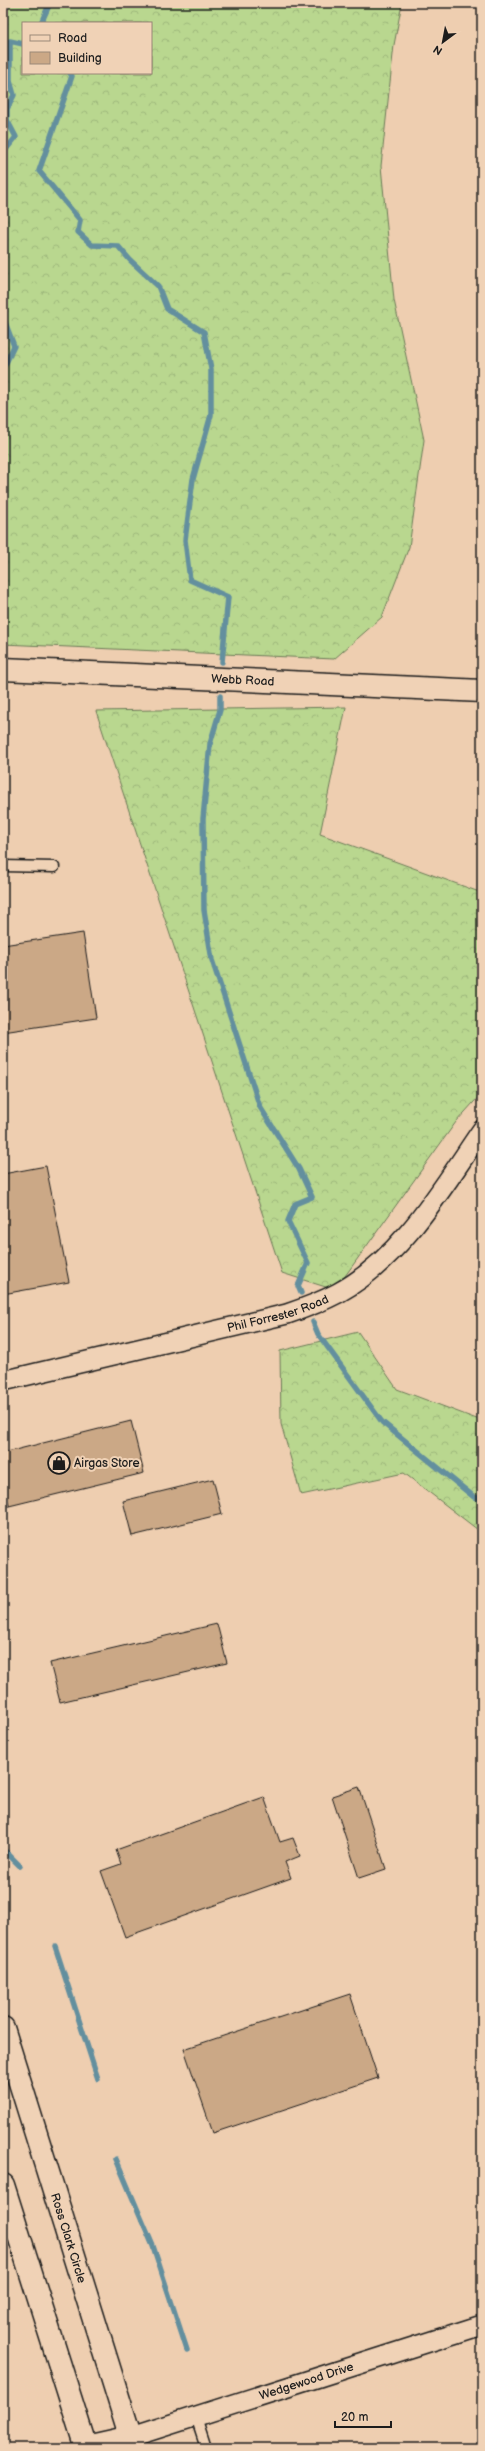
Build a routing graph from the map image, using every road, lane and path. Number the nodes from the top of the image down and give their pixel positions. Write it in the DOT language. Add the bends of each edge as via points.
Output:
graph roads {
  1 [pos="3,669"];
  2 [pos="482,691"];
  3 [pos="3,866"];
  4 [pos="54,866"];
  5 [pos="482,1130"];
  6 [pos="3,1381"];
  7 [pos="3,2028"];
  8 [pos="3,2185"];
  9 [pos="482,2325"];
  10 [pos="196,2417"];
  11 [pos="132,2442"];
  12 [pos="85,2448"];
  13 [pos="206,2448"];
  1 -- 2 [label="main road, Webb Road"];
  3 -- 4 [label="lane"];
  5 -- 6 [label="street, Phil Forrester Road" via="400,1242 371,1270 339,1293 287,1314"];
  7 -- 11 [label="main road, Ross Clark Circle"];
  8 -- 12 [label="main road"];
  9 -- 10 [label="street, Wedgewood Drive"];
  10 -- 11 [label="street, Wedgewood Drive"];
  10 -- 13 [label="lane"];
  11 -- 12 [label="main road"];
}
